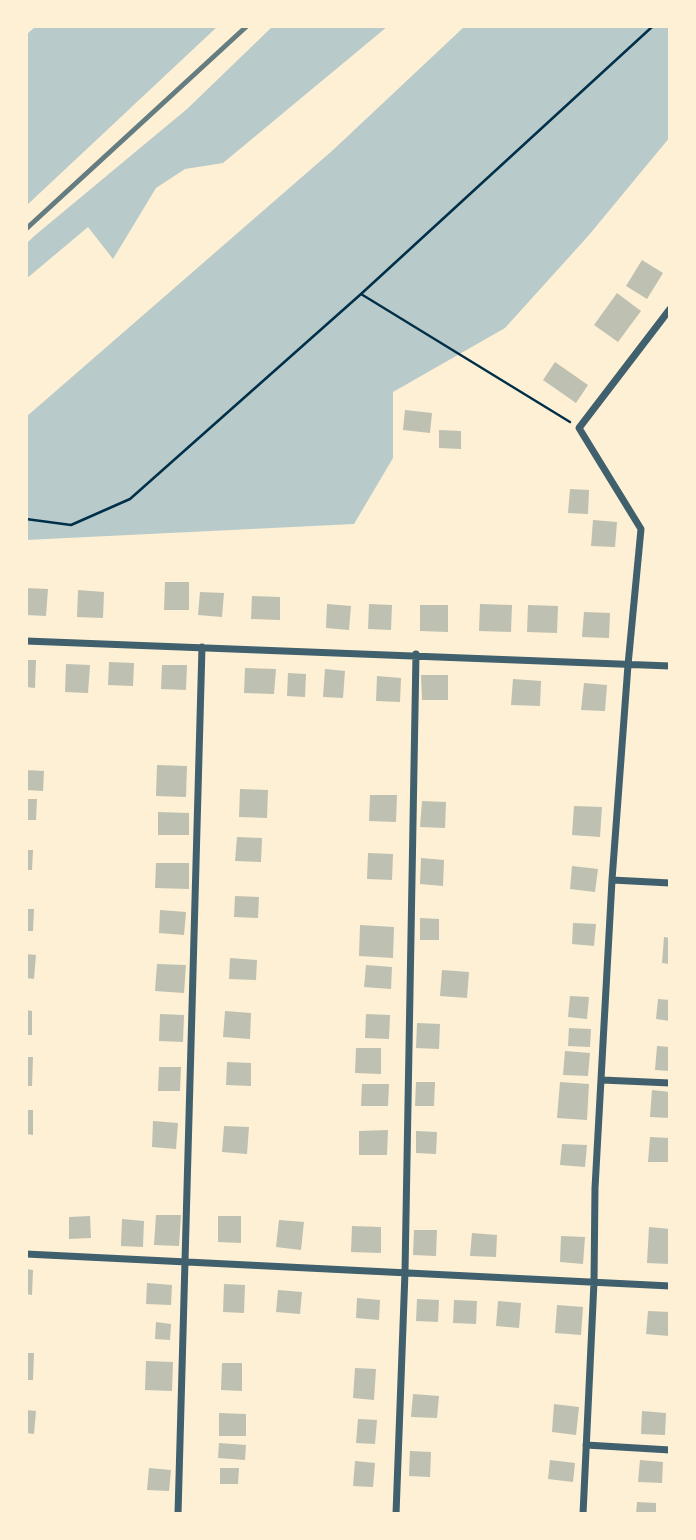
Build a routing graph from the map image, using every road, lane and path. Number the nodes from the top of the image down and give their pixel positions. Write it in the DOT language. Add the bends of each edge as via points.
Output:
graph roads {
  1 [pos="653,26"];
  2 [pos="361,293"];
  3 [pos="670,309"];
  4 [pos="579,428"];
  5 [pos="26,519"];
  6 [pos="26,641"];
  7 [pos="202,647"];
  8 [pos="416,654"];
  9 [pos="628,665"];
  10 [pos="670,666"];
  11 [pos="612,880"];
  12 [pos="670,883"];
  13 [pos="602,1080"];
  14 [pos="670,1083"];
  15 [pos="26,1254"];
  16 [pos="185,1260"];
  17 [pos="405,1272"];
  18 [pos="594,1282"];
  19 [pos="670,1286"];
  20 [pos="586,1446"];
  21 [pos="670,1450"];
  22 [pos="178,1514"];
  23 [pos="396,1514"];
  24 [pos="583,1514"];
  1 -- 2 [label="path"];
  2 -- 4 [label="path"];
  2 -- 5 [label="path" via="130,499 71,526"];
  3 -- 4 [label="street"];
  4 -- 9 [label="street" via="641,529"];
  6 -- 7 [label="street"];
  7 -- 8 [label="street"];
  7 -- 16 [label="street"];
  8 -- 9 [label="street"];
  8 -- 17 [label="street"];
  9 -- 10 [label="street"];
  9 -- 11 [label="street"];
  11 -- 12 [label="street"];
  11 -- 13 [label="street"];
  13 -- 14 [label="street"];
  13 -- 18 [label="street"];
  15 -- 16 [label="street"];
  16 -- 17 [label="street"];
  16 -- 22 [label="street"];
  17 -- 18 [label="street"];
  17 -- 23 [label="street"];
  18 -- 19 [label="street"];
  18 -- 20 [label="street"];
  20 -- 21 [label="street"];
  20 -- 24 [label="street"];
}
